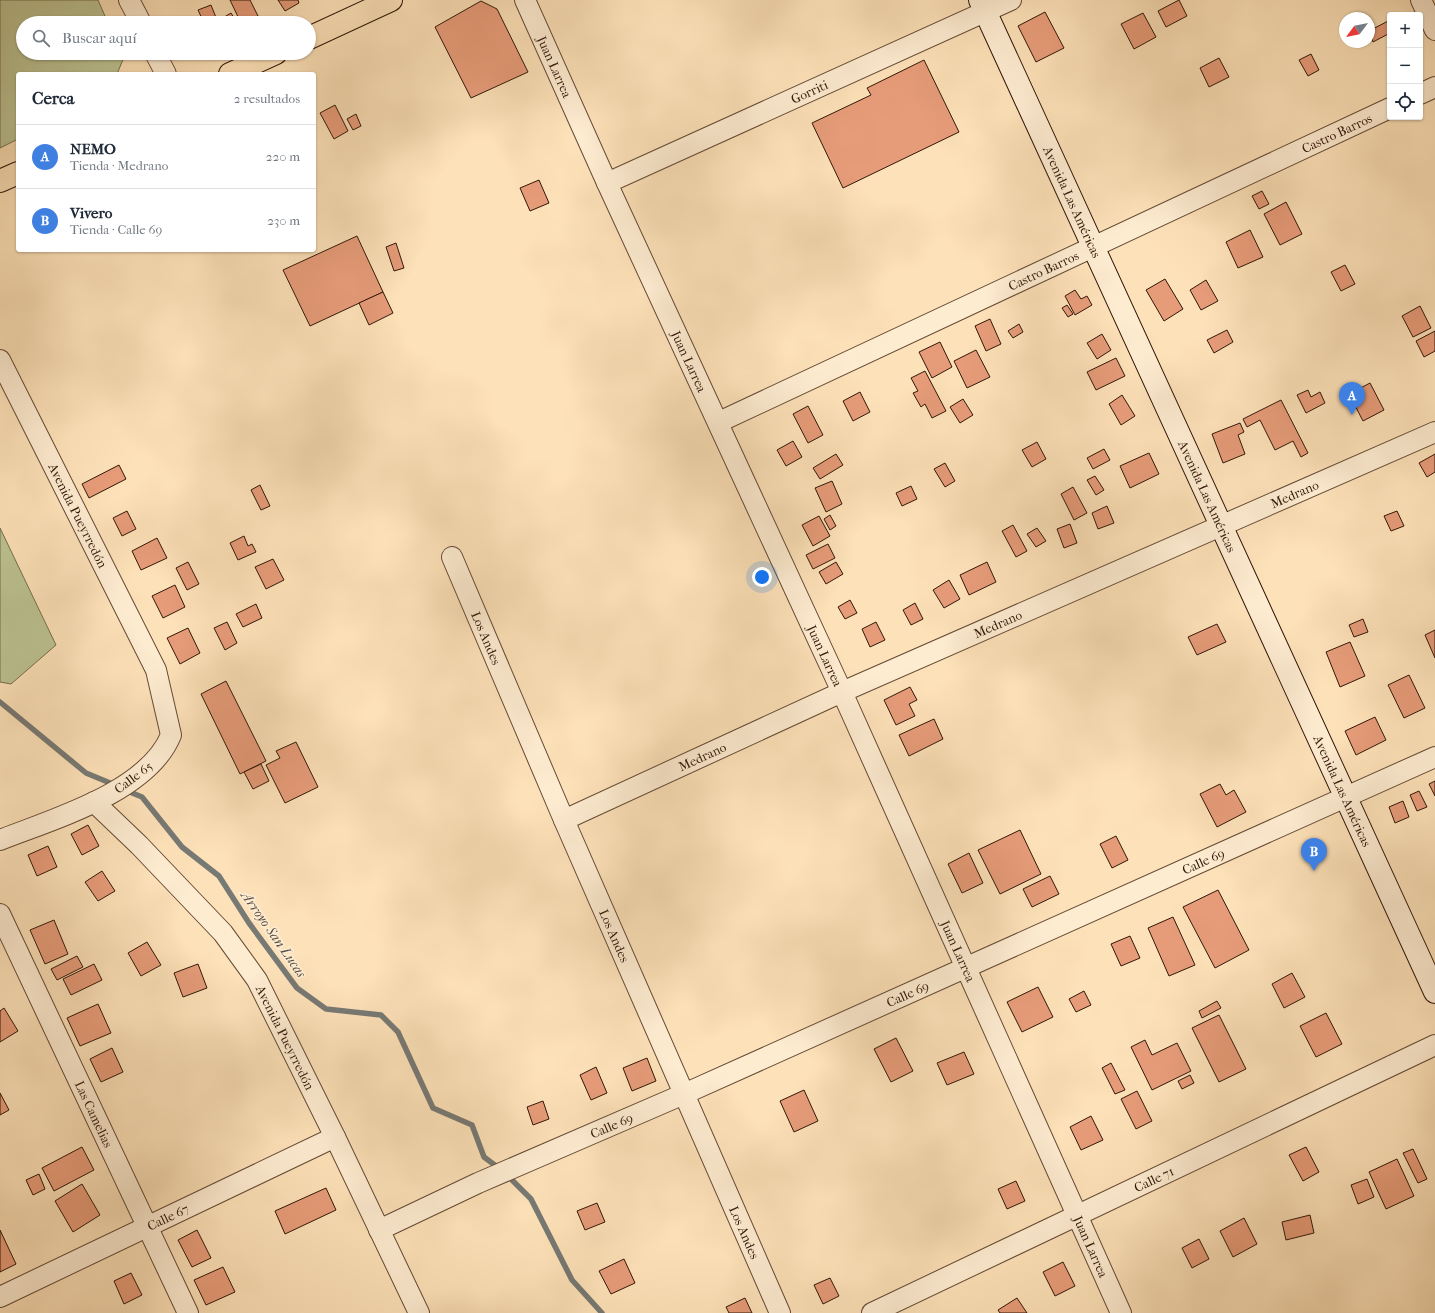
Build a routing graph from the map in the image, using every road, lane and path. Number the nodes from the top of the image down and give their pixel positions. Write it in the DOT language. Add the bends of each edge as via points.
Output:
graph roads {
  1 [pos="129,0"];
  2 [pos="391,0"];
  3 [pos="525,0"];
  4 [pos="1012,0"];
  5 [pos="1421,0"];
  6 [pos="983,6"];
  7 [pos="137,16"];
  8 [pos="1435,30"];
  9 [pos="316,35"];
  10 [pos="159,60"];
  11 [pos="261,60"];
  12 [pos="165,72"];
  13 [pos="234,72"];
  14 [pos="1435,86"];
  15 [pos="1423,92"];
  16 [pos="1387,109"];
  17 [pos="16,174"];
  18 [pos="0,182"];
  19 [pos="607,183"];
  20 [pos="1093,247"];
  21 [pos="0,360"];
  22 [pos="719,422"];
  23 [pos="1435,432"];
  24 [pos="1221,526"];
  25 [pos="452,557"];
  26 [pos="156,670"];
  27 [pos="842,692"];
  28 [pos="1435,757"];
  29 [pos="1346,798"];
  30 [pos="94,802"];
  31 [pos="564,820"];
  32 [pos="0,840"];
  33 [pos="0,914"];
  34 [pos="967,968"];
  35 [pos="1435,992"];
  36 [pos="1435,1045"];
  37 [pos="684,1094"];
  38 [pos="335,1137"];
  39 [pos="1077,1216"];
  40 [pos="148,1226"];
  41 [pos="379,1230"];
  42 [pos="0,1297"];
  43 [pos="188,1313"];
  44 [pos="419,1313"];
  45 [pos="780,1313"];
  46 [pos="872,1313"];
  47 [pos="1121,1313"];
  1 -- 7 [label="street"];
  2 -- 9 [label="main road"];
  3 -- 19 [label="street, Juan Larrea"];
  4 -- 6 [label="street, Gorriti"];
  5 -- 8 [label="street"];
  6 -- 19 [label="street, Gorriti"];
  6 -- 20 [label="main road, Avenida Las Américas"];
  10 -- 12 [label="street"];
  11 -- 13 [label="main road"];
  14 -- 15 [label="street"];
  16 -- 20 [label="street, Castro Barros"];
  17 -- 18 [label="main road"];
  19 -- 22 [label="street, Juan Larrea"];
  20 -- 22 [label="street, Castro Barros"];
  20 -- 24 [label="main road, Avenida Las Américas"];
  21 -- 26 [label="street, Avenida Pueyrredón"];
  22 -- 27 [label="street, Juan Larrea"];
  23 -- 24 [label="street, Medrano"];
  24 -- 27 [label="street, Medrano"];
  24 -- 29 [label="main road, Avenida Las Américas"];
  25 -- 31 [label="street, Los Andes"];
  26 -- 30 [label="street, Calle 65" via="171,735 167,745 154,761 125,786"];
  27 -- 31 [label="street, Medrano"];
  27 -- 34 [label="street, Juan Larrea"];
  28 -- 29 [label="street, Calle 69"];
  29 -- 34 [label="street, Calle 69"];
  29 -- 35 [label="main road, Avenida Las Américas"];
  30 -- 32 [label="street, Calle 65"];
  30 -- 38 [label="street, Avenida Pueyrredón" via="140,845 223,933 257,980"];
  31 -- 37 [label="street, Los Andes"];
  33 -- 40 [label="street, Las Camelias"];
  34 -- 37 [label="street, Calle 69"];
  34 -- 39 [label="street, Juan Larrea"];
  36 -- 39 [label="street, Calle 71"];
  37 -- 41 [label="street, Calle 69" via="492,1177"];
  37 -- 45 [label="street, Los Andes"];
  38 -- 40 [label="street, Calle 67"];
  38 -- 41 [label="street, Avenida Pueyrredón"];
  39 -- 46 [label="street, Calle 71"];
  39 -- 47 [label="street, Juan Larrea"];
  40 -- 42 [label="street, Calle 67"];
  40 -- 43 [label="street, Las Camelias"];
  41 -- 44 [label="street, Avenida Pueyrredón"];
}
